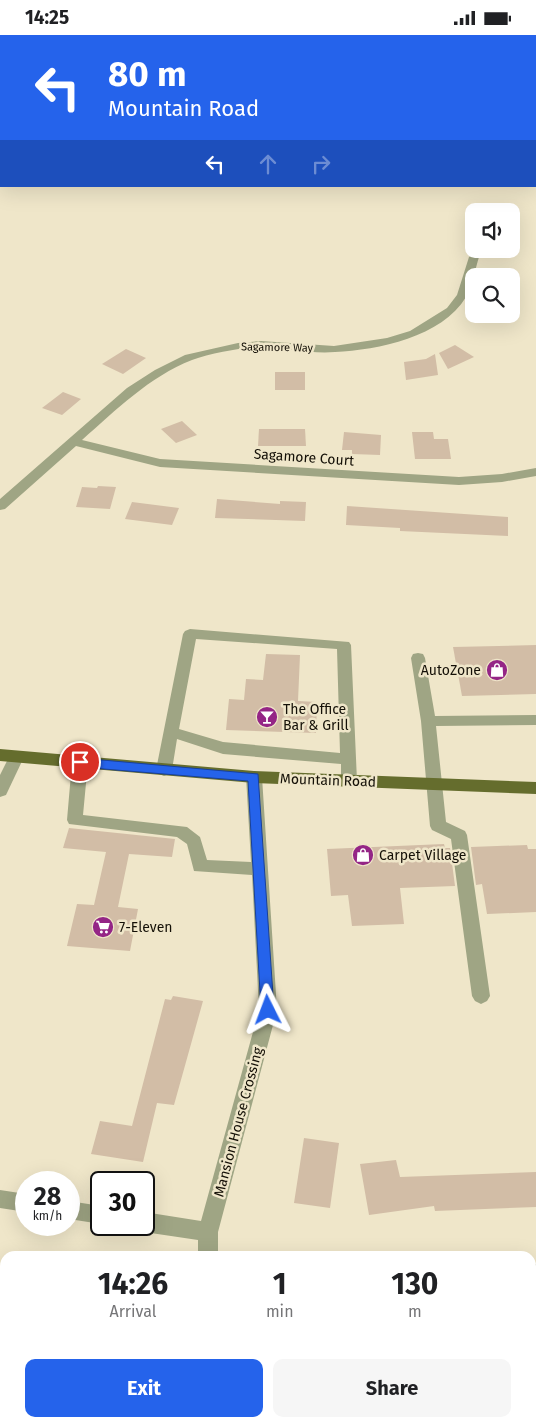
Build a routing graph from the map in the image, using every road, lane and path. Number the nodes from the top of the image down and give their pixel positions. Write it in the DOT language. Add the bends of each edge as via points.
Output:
graph roads {
  1 [pos="474,258"];
  2 [pos="72,441"];
  3 [pos="536,472"];
  4 [pos="0,505"];
  5 [pos="418,658"];
  6 [pos="536,720"];
  7 [pos="428,721"];
  8 [pos="172,732"];
  9 [pos="0,755"];
  10 [pos="16,757"];
  11 [pos="348,759"];
  12 [pos="80,762"];
  13 [pos="164,770"];
  14 [pos="254,777"];
  15 [pos="349,781"];
  16 [pos="433,784"];
  17 [pos="536,788"];
  18 [pos="0,791"];
  19 [pos="260,869"];
  20 [pos="481,996"];
  21 [pos="0,1199"];
  22 [pos="15,1201"];
  23 [pos="155,1224"];
  24 [pos="208,1232"];
  25 [pos="208,1251"];
  1 -- 2 [label="street, Sagamore Way" via="462,295 451,310 414,333 389,341 334,349 261,345 216,349 189,357 131,390"];
  2 -- 3 [label="street, Sagamore Court" via="160,463 459,481"];
  2 -- 4 [label="street, Sagamore Way"];
  5 -- 7 [label="street"];
  6 -- 7 [label="street"];
  7 -- 16 [label="street"];
  8 -- 11 [label="street" via="223,748"];
  8 -- 11 [label="street" via="190,634 344,645"];
  8 -- 13 [label="street"];
  9 -- 10 [label="main road, Mountain Road"];
  10 -- 12 [label="main road, Mountain Road"];
  10 -- 18 [label="street"];
  11 -- 15 [label="street"];
  12 -- 13 [label="main road, Mountain Road"];
  12 -- 19 [label="street" via="75,821 181,831 194,841 200,867"];
  13 -- 14 [label="main road, Mountain Road"];
  14 -- 15 [label="main road, Mountain Road"];
  14 -- 19 [label="street, Mansion House Crossing"];
  15 -- 16 [label="main road, Mountain Road"];
  16 -- 17 [label="main road, Mountain Road"];
  16 -- 20 [label="street" via="438,826 459,835"];
  19 -- 24 [label="street, Mansion House Crossing" via="268,1010"];
  21 -- 22 [label="street"];
  23 -- 24 [label="street"];
  24 -- 25 [label="street, Mansion House Crossing"];
}
